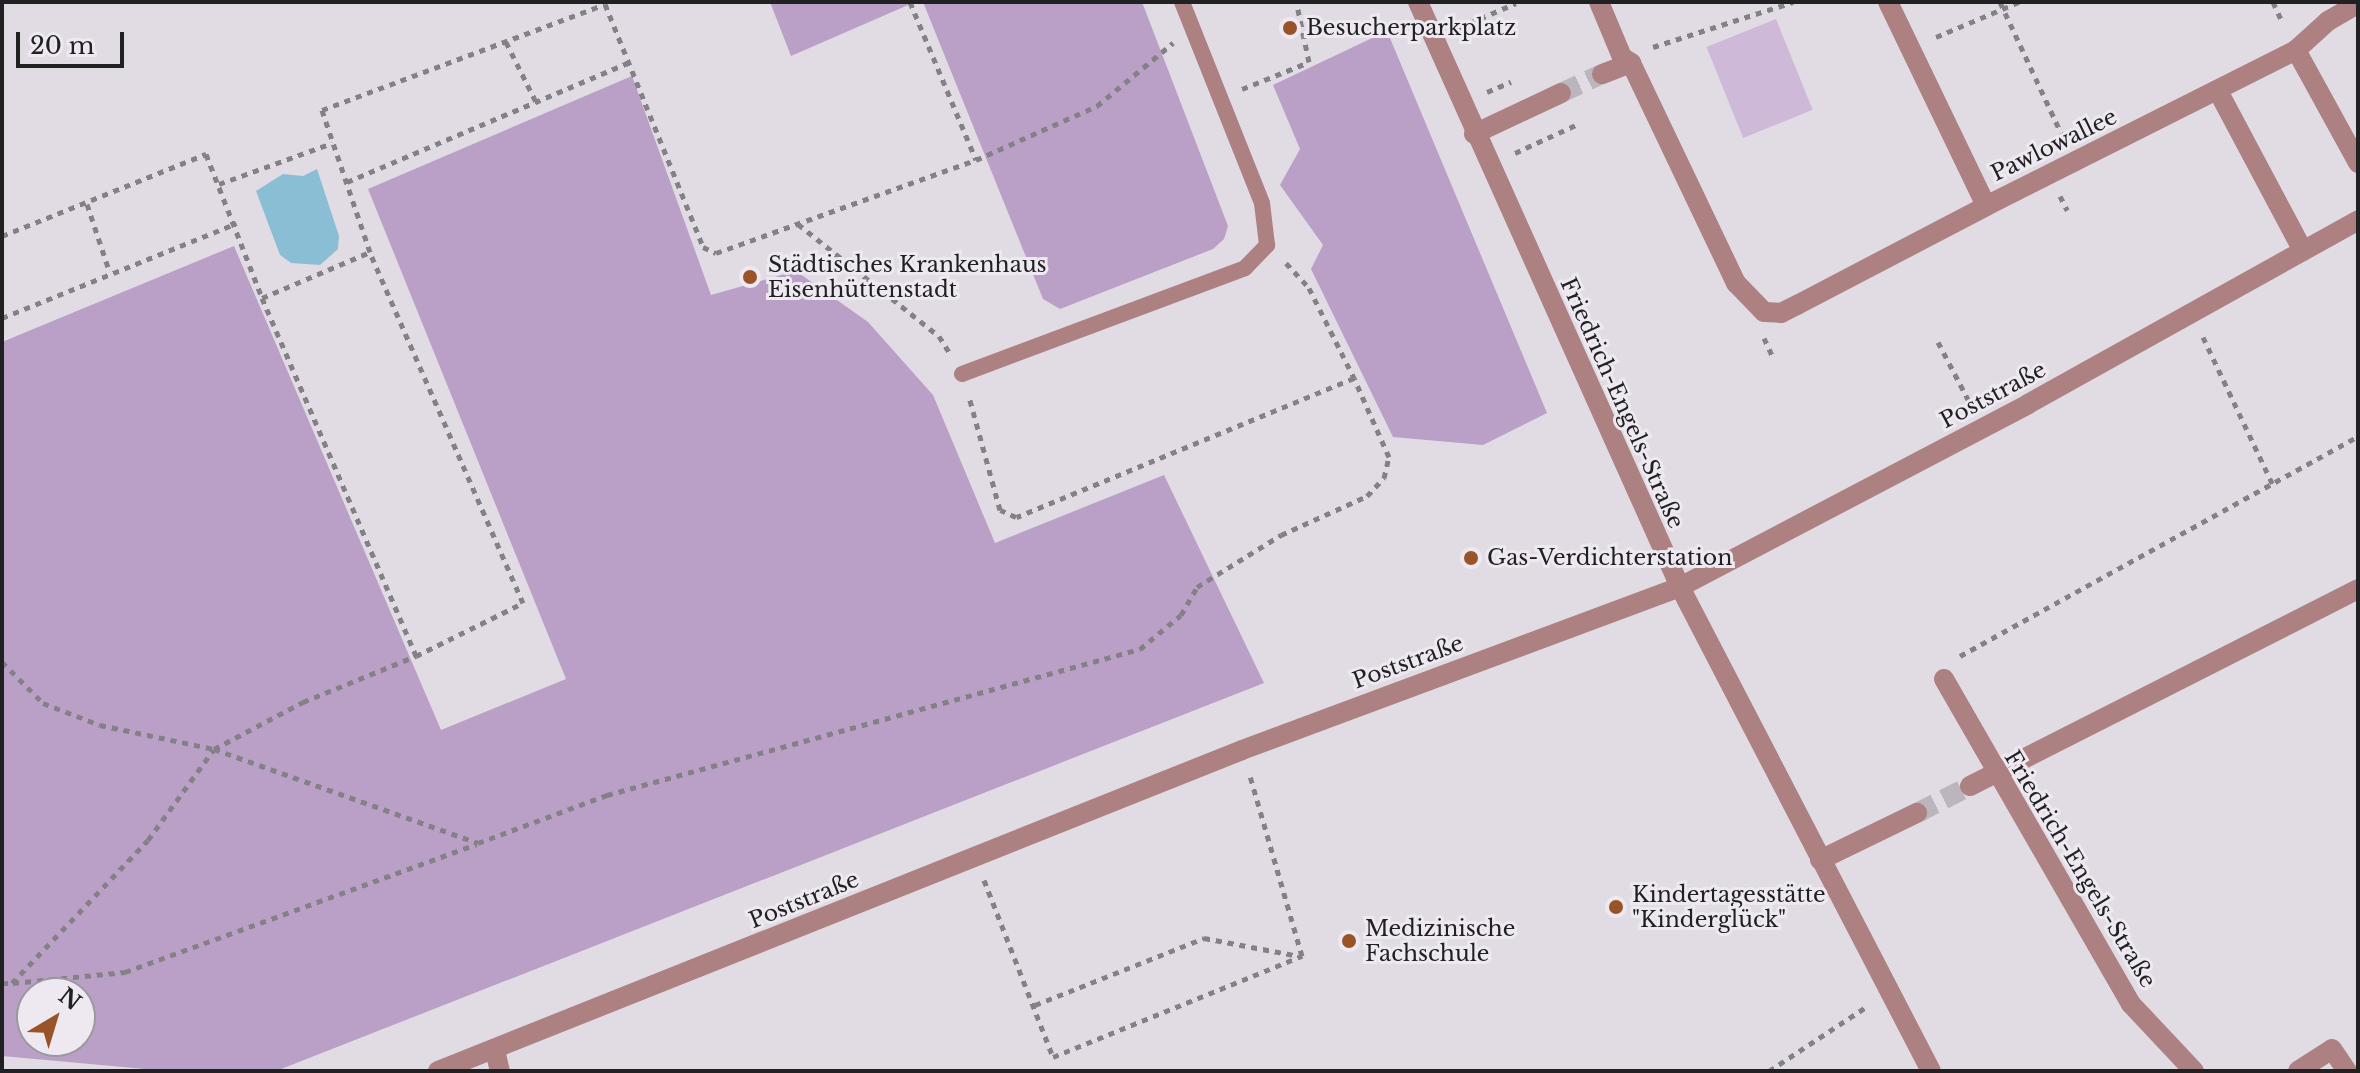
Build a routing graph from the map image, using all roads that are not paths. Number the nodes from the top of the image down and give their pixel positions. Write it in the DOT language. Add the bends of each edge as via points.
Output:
graph roads {
  1 [pos="1182,2"];
  2 [pos="1418,2"];
  3 [pos="1599,2"];
  4 [pos="1888,2"];
  5 [pos="2358,4"];
  6 [pos="2296,50"];
  7 [pos="1626,60"];
  8 [pos="1602,74"];
  9 [pos="2218,91"];
  10 [pos="1561,93"];
  11 [pos="1474,134"];
  12 [pos="2358,163"];
  13 [pos="1986,206"];
  14 [pos="2358,220"];
  15 [pos="2303,251"];
  16 [pos="962,374"];
  17 [pos="1680,587"];
  18 [pos="2358,589"];
  19 [pos="1944,679"];
  20 [pos="1995,774"];
  21 [pos="1970,786"];
  22 [pos="1917,813"];
  23 [pos="1820,860"];
  24 [pos="495,1050"];
  25 [pos="438,1071"];
  26 [pos="500,1071"];
  27 [pos="1931,1071"];
  28 [pos="2194,1071"];
  29 [pos="2298,1071"];
  30 [pos="2347,1071"];
  1 -- 16 [label="lane" via="1262,203 1267,245 1245,268"];
  2 -- 11 [label="street, Friedrich-Engels-Straße"];
  3 -- 7 [label="street"];
  4 -- 13 [label="street, Pawlowallee"];
  5 -- 6 [label="street, Pawlowallee" via="2328,21"];
  6 -- 9 [label="street, Pawlowallee"];
  6 -- 12 [label="street"];
  7 -- 8 [label="street"];
  7 -- 13 [label="street" via="1736,283 1764,312 1781,313"];
  9 -- 13 [label="street, Pawlowallee"];
  9 -- 15 [label="street"];
  10 -- 11 [label="street"];
  11 -- 17 [label="street, Friedrich-Engels-Straße"];
  14 -- 15 [label="street, Poststraße"];
  15 -- 17 [label="street, Poststraße"];
  17 -- 23 [label="street, Friedrich-Engels-Straße"];
  17 -- 24 [label="street, Poststraße" via="1242,750"];
  18 -- 20 [label="street"];
  19 -- 20 [label="street, Friedrich-Engels-Straße"];
  20 -- 21 [label="street"];
  20 -- 28 [label="street, Friedrich-Engels-Straße" via="2131,1004"];
  22 -- 23 [label="street"];
  23 -- 27 [label="street, Friedrich-Engels-Straße"];
  24 -- 25 [label="street, Poststraße"];
  24 -- 26 [label="street"];
  29 -- 30 [label="street" via="2332,1049"];
}
